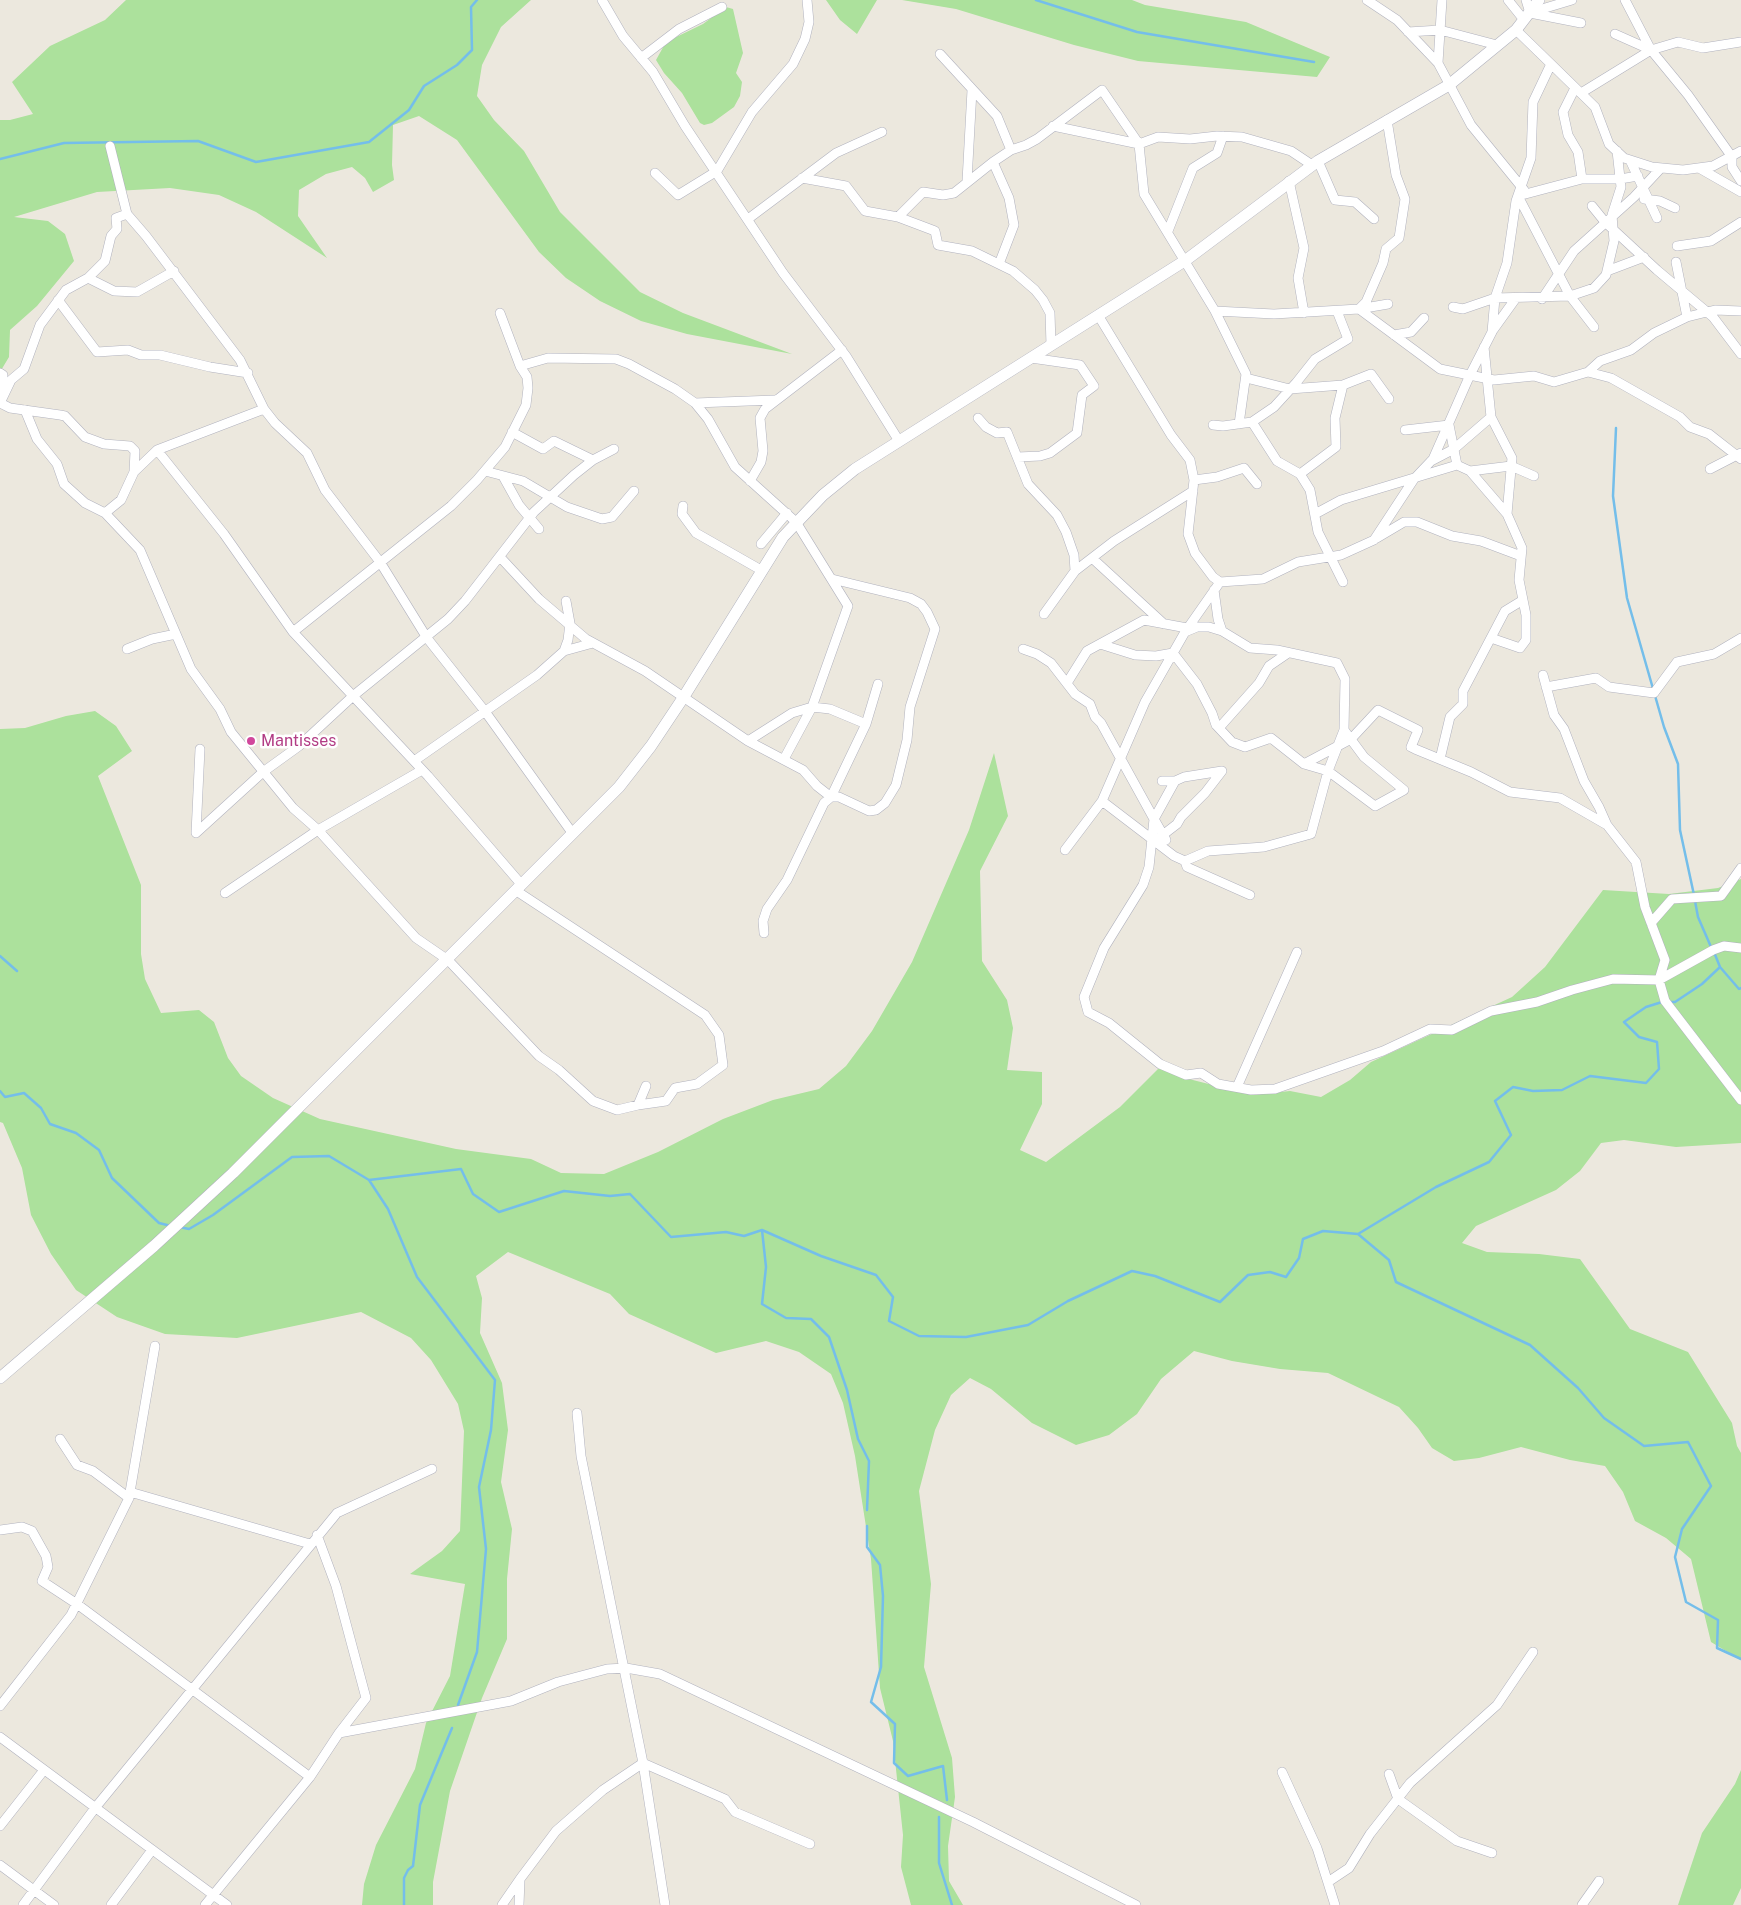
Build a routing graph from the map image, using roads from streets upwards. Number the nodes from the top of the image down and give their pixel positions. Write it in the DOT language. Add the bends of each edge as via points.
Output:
graph roads {
  1 [pos="602,0"];
  2 [pos="807,0"];
  3 [pos="1367,0"];
  4 [pos="1442,0"];
  5 [pos="1508,0"];
  6 [pos="1526,0"];
  7 [pos="1539,0"];
  8 [pos="1572,0"];
  9 [pos="1625,0"];
  10 [pos="722,7"];
  11 [pos="1527,16"];
  12 [pos="1581,23"];
  13 [pos="1440,30"];
  14 [pos="1516,30"];
  15 [pos="1408,32"];
  16 [pos="1615,34"];
  17 [pos="1741,42"];
  18 [pos="1497,45"];
  19 [pos="1651,50"];
  20 [pos="940,54"];
  21 [pos="641,58"];
  22 [pos="1438,63"];
  23 [pos="1551,64"];
  24 [pos="1449,85"];
  25 [pos="972,90"];
  26 [pos="1578,90"];
  27 [pos="1387,120"];
  28 [pos="1053,126"];
  29 [pos="882,132"];
  30 [pos="1223,136"];
  31 [pos="1139,144"];
  32 [pos="110,146"];
  33 [pos="1011,150"];
  34 [pos="1617,151"];
  35 [pos="1741,152"];
  36 [pos="1732,156"];
  37 [pos="1630,160"];
  38 [pos="993,162"];
  39 [pos="1315,163"];
  40 [pos="1661,168"];
  41 [pos="1699,168"];
  42 [pos="717,171"];
  43 [pos="655,173"];
  44 [pos="1638,176"];
  45 [pos="802,178"];
  46 [pos="1582,179"];
  47 [pos="1620,179"];
  48 [pos="967,181"];
  49 [pos="1289,181"];
  50 [pos="1741,181"];
  51 [pos="1643,187"];
  52 [pos="1524,190"];
  53 [pos="1741,192"];
  54 [pos="1518,196"];
  55 [pos="1634,197"];
  56 [pos="1649,199"];
  57 [pos="1592,206"];
  58 [pos="1674,208"];
  59 [pos="127,214"];
  60 [pos="898,217"];
  61 [pos="1609,218"];
  62 [pos="1658,218"];
  63 [pos="748,219"];
  64 [pos="1374,219"];
  65 [pos="1741,222"];
  66 [pos="1613,228"];
  67 [pos="1168,231"];
  68 [pos="1677,246"];
  69 [pos="1644,257"];
  70 [pos="1186,260"];
  71 [pos="1676,262"];
  72 [pos="999,264"];
  73 [pos="174,271"];
  74 [pos="1607,271"];
  75 [pos="1558,275"];
  76 [pos="88,278"];
  77 [pos="1679,287"];
  78 [pos="1570,296"];
  79 [pos="1495,298"];
  80 [pos="1516,298"];
  81 [pos="1542,298"];
  82 [pos="58,300"];
  83 [pos="1388,304"];
  84 [pos="1453,307"];
  85 [pos="1359,309"];
  86 [pos="1741,310"];
  87 [pos="1215,311"];
  88 [pos="1337,311"];
  89 [pos="1304,312"];
  90 [pos="1708,312"];
  91 [pos="500,313"];
  92 [pos="1098,315"];
  93 [pos="1687,317"];
  94 [pos="1424,318"];
  95 [pos="1594,327"];
  96 [pos="1492,332"];
  97 [pos="1394,335"];
  98 [pos="1051,345"];
  99 [pos="1484,347"];
  100 [pos="842,350"];
  101 [pos="1741,354"];
  102 [pos="1031,358"];
  103 [pos="520,366"];
  104 [pos="1588,372"];
  105 [pos="0,373"];
  106 [pos="248,373"];
  107 [pos="1470,375"];
  108 [pos="1246,378"];
  109 [pos="1487,378"];
  110 [pos="1343,385"];
  111 [pos="1290,390"];
  112 [pos="1389,399"];
  113 [pos="775,400"];
  114 [pos="0,403"];
  115 [pos="695,403"];
  116 [pos="264,409"];
  117 [pos="25,410"];
  118 [pos="1491,417"];
  119 [pos="978,418"];
  120 [pos="1252,422"];
  121 [pos="1239,424"];
  122 [pos="1213,425"];
  123 [pos="1449,425"];
  124 [pos="1405,430"];
  125 [pos="512,432"];
  126 [pos="899,441"];
  127 [pos="614,449"];
  128 [pos="157,450"];
  129 [pos="1454,450"];
  130 [pos="1740,456"];
  131 [pos="1018,457"];
  132 [pos="593,460"];
  133 [pos="1431,461"];
  134 [pos="1457,465"];
  135 [pos="1511,466"];
  136 [pos="1710,469"];
  137 [pos="485,471"];
  138 [pos="1470,471"];
  139 [pos="134,472"];
  140 [pos="1300,474"];
  141 [pos="1534,476"];
  142 [pos="504,478"];
  143 [pos="1414,479"];
  144 [pos="1194,480"];
  145 [pos="750,481"];
  146 [pos="1257,484"];
  147 [pos="634,491"];
  148 [pos="1193,491"];
  149 [pos="551,496"];
  150 [pos="683,506"];
  151 [pos="105,513"];
  152 [pos="787,513"];
  153 [pos="1315,514"];
  154 [pos="1507,514"];
  155 [pos="530,516"];
  156 [pos="796,522"];
  157 [pos="539,529"];
  158 [pos="1374,540"];
  159 [pos="761,544"];
  160 [pos="1521,556"];
  161 [pos="500,557"];
  162 [pos="1329,557"];
  163 [pos="1092,558"];
  164 [pos="380,562"];
  165 [pos="761,570"];
  166 [pos="1075,571"];
  167 [pos="832,579"];
  168 [pos="1220,582"];
  169 [pos="1343,582"];
  170 [pos="1214,590"];
  171 [pos="1523,600"];
  172 [pos="566,601"];
  173 [pos="1044,614"];
  174 [pos="570,624"];
  175 [pos="1164,624"];
  176 [pos="1186,630"];
  177 [pos="1222,631"];
  178 [pos="293,632"];
  179 [pos="176,634"];
  180 [pos="427,638"];
  181 [pos="1491,638"];
  182 [pos="1741,638"];
  183 [pos="594,643"];
  184 [pos="1100,644"];
  185 [pos="127,649"];
  186 [pos="1023,649"];
  187 [pos="564,651"];
  188 [pos="1173,653"];
  189 [pos="1288,653"];
  190 [pos="1543,675"];
  191 [pos="1067,683"];
  192 [pos="878,684"];
  193 [pos="1546,687"];
  194 [pos="353,696"];
  195 [pos="683,698"];
  196 [pos="812,708"];
  197 [pos="484,710"];
  198 [pos="866,724"];
  199 [pos="1219,728"];
  200 [pos="1344,730"];
  201 [pos="1351,739"];
  202 [pos="748,741"];
  203 [pos="1339,745"];
  204 [pos="200,749"];
  205 [pos="1120,757"];
  206 [pos="784,758"];
  207 [pos="1440,760"];
  208 [pos="414,761"];
  209 [pos="1304,764"];
  210 [pos="422,770"];
  211 [pos="1328,771"];
  212 [pos="263,772"];
  213 [pos="1162,781"];
  214 [pos="1175,781"];
  215 [pos="832,798"];
  216 [pos="1102,801"];
  217 [pos="1154,819"];
  218 [pos="1606,824"];
  219 [pos="318,830"];
  220 [pos="573,834"];
  221 [pos="1156,838"];
  222 [pos="1064,850"];
  223 [pos="1185,861"];
  224 [pos="1741,868"];
  225 [pos="518,887"];
  226 [pos="225,893"];
  227 [pos="1250,895"];
  228 [pos="1651,923"];
  229 [pos="764,933"];
  230 [pos="1741,948"];
  231 [pos="1298,952"];
  232 [pos="448,960"];
  233 [pos="1659,980"];
  234 [pos="646,1086"];
  235 [pos="1237,1087"];
  236 [pos="1741,1100"];
  237 [pos="638,1105"];
  238 [pos="156,1346"];
  239 [pos="0,1378"];
  240 [pos="577,1413"];
  241 [pos="60,1439"];
  242 [pos="432,1469"];
  243 [pos="130,1495"];
  244 [pos="0,1530"];
  245 [pos="317,1535"];
  246 [pos="310,1544"];
  247 [pos="77,1604"];
  248 [pos="1532,1652"];
  249 [pos="626,1668"];
  250 [pos="190,1689"];
  251 [pos="0,1706"];
  252 [pos="339,1733"];
  253 [pos="0,1737"];
  254 [pos="644,1763"];
  255 [pos="44,1770"];
  256 [pos="1282,1772"];
  257 [pos="1389,1774"];
  258 [pos="310,1777"];
  259 [pos="1398,1799"];
  260 [pos="95,1808"];
  261 [pos="0,1826"];
  262 [pos="810,1844"];
  263 [pos="152,1850"];
  264 [pos="1492,1853"];
  265 [pos="0,1865"];
  266 [pos="520,1879"];
  267 [pos="1599,1881"];
  268 [pos="1328,1882"];
  269 [pos="34,1891"];
  270 [pos="213,1894"];
  271 [pos="23,1905"];
  272 [pos="54,1905"];
  273 [pos="111,1905"];
  274 [pos="205,1905"];
  275 [pos="227,1905"];
  276 [pos="502,1905"];
  277 [pos="519,1905"];
  278 [pos="665,1905"];
  279 [pos="1136,1905"];
  280 [pos="1336,1905"];
  281 [pos="1582,1905"];
  1 -- 21 [label="street" via="623,36"];
  2 -- 42 [label="street" via="807,30 793,64 752,112"];
  3 -- 15 [label="street" via="1397,20"];
  4 -- 13 [label="street"];
  5 -- 11 [label="street"];
  6 -- 11 [label="street"];
  7 -- 11 [label="street"];
  8 -- 11 [label="street"];
  9 -- 19 [label="street"];
  10 -- 21 [label="street" via="679,29"];
  11 -- 12 [label="street"];
  11 -- 14 [label="street"];
  13 -- 15 [label="street"];
  13 -- 18 [label="street"];
  13 -- 22 [label="street"];
  14 -- 18 [label="street"];
  14 -- 23 [label="street"];
  15 -- 22 [label="street"];
  16 -- 19 [label="street"];
  17 -- 19 [label="street" via="1703,48 1678,42"];
  18 -- 24 [label="street"];
  19 -- 26 [label="street"];
  19 -- 36 [label="street"];
  20 -- 25 [label="street"];
  21 -- 42 [label="street"];
  22 -- 24 [label="street"];
  23 -- 26 [label="street"];
  23 -- 52 [label="street" via="1534,102 1531,158"];
  24 -- 27 [label="street"];
  24 -- 52 [label="street" via="1471,125"];
  25 -- 33 [label="street" via="997,116"];
  25 -- 48 [label="street"];
  26 -- 34 [label="street" via="1595,107 1609,144"];
  26 -- 46 [label="street" via="1563,112 1568,135 1578,152"];
  27 -- 39 [label="street"];
  27 -- 85 [label="street" via="1396,175 1405,199 1399,238 1386,249 1366,302"];
  28 -- 31 [label="street"];
  28 -- 31 [label="street" via="1102,90"];
  28 -- 33 [label="street" via="1026,145"];
  29 -- 45 [label="street" via="836,153"];
  30 -- 31 [label="street" via="1158,137"];
  30 -- 39 [label="street" via="1242,137 1291,151"];
  30 -- 67 [label="street" via="1217,153 1193,168"];
  31 -- 67 [label="street" via="1144,194"];
  32 -- 59 [label="street"];
  33 -- 38 [label="street"];
  34 -- 37 [label="street"];
  34 -- 47 [label="street"];
  35 -- 36 [label="street"];
  36 -- 41 [label="street" via="1713,166"];
  36 -- 50 [label="street" via="1732,167"];
  37 -- 40 [label="street"];
  37 -- 44 [label="street"];
  38 -- 48 [label="street"];
  38 -- 72 [label="street" via="1008,198 1014,225"];
  39 -- 49 [label="street"];
  39 -- 64 [label="street" via="1335,200 1355,202"];
  40 -- 41 [label="street"];
  40 -- 51 [label="street"];
  41 -- 53 [label="street"];
  42 -- 43 [label="street" via="678,195"];
  42 -- 63 [label="street"];
  44 -- 47 [label="street"];
  44 -- 51 [label="street"];
  45 -- 60 [label="street" via="846,186 865,211"];
  45 -- 63 [label="street"];
  46 -- 47 [label="street"];
  46 -- 52 [label="street"];
  47 -- 61 [label="street" via="1621,187"];
  48 -- 60 [label="street" via="954,193 923,192"];
  49 -- 70 [label="street"];
  49 -- 89 [label="street" via="1304,248 1298,278"];
  51 -- 55 [label="street"];
  51 -- 56 [label="street"];
  52 -- 54 [label="street"];
  54 -- 75 [label="street"];
  54 -- 79 [label="street" via="1507,263"];
  55 -- 56 [label="street"];
  55 -- 61 [label="street"];
  56 -- 58 [label="street"];
  56 -- 62 [label="street"];
  57 -- 61 [label="street"];
  59 -- 73 [label="street"];
  59 -- 76 [label="street" via="116,218 117,229 111,236 105,261"];
  60 -- 72 [label="street" via="935,231 938,245 972,251"];
  61 -- 66 [label="street"];
  61 -- 75 [label="street" via="1574,251"];
  63 -- 100 [label="street" via="783,273"];
  65 -- 68 [label="street" via="1711,240"];
  66 -- 69 [label="street"];
  66 -- 74 [label="street" via="1614,241"];
  67 -- 70 [label="street"];
  69 -- 74 [label="street"];
  69 -- 77 [label="street"];
  70 -- 87 [label="street"];
  70 -- 92 [label="street"];
  71 -- 77 [label="street"];
  72 -- 98 [label="street" via="1013,271 1043,300 1050,313"];
  73 -- 76 [label="street" via="137,292 114,291"];
  73 -- 106 [label="street"];
  74 -- 78 [label="street" via="1594,288"];
  75 -- 78 [label="street"];
  75 -- 81 [label="street"];
  76 -- 82 [label="street" via="66,290"];
  77 -- 90 [label="street"];
  77 -- 93 [label="street"];
  78 -- 81 [label="street"];
  78 -- 95 [label="street"];
  79 -- 80 [label="street"];
  79 -- 84 [label="street" via="1463,309"];
  79 -- 96 [label="street"];
  80 -- 81 [label="street"];
  80 -- 96 [label="street"];
  82 -- 106 [label="street" via="97,352 128,350"];
  82 -- 114 [label="street" via="40,325 24,369 11,380"];
  83 -- 85 [label="street"];
  85 -- 88 [label="street"];
  85 -- 97 [label="street"];
  86 -- 90 [label="street"];
  87 -- 89 [label="street"];
  87 -- 108 [label="street"];
  88 -- 89 [label="street"];
  88 -- 111 [label="street" via="1348,339 1315,359"];
  90 -- 93 [label="street"];
  90 -- 101 [label="street"];
  91 -- 103 [label="street"];
  92 -- 98 [label="street"];
  92 -- 144 [label="street" via="1171,434 1187,454"];
  93 -- 104 [label="street" via="1654,333 1631,350 1600,361"];
  94 -- 97 [label="street" via="1411,332"];
  96 -- 99 [label="street"];
  97 -- 107 [label="street" via="1440,370"];
  98 -- 102 [label="street"];
  99 -- 107 [label="street"];
  99 -- 109 [label="street"];
  100 -- 113 [label="street"];
  100 -- 126 [label="street"];
  102 -- 126 [label="street"];
  102 -- 131 [label="street" via="1080,365 1094,386 1082,395 1078,433 1050,453"];
  103 -- 115 [label="street" via="548,358 616,359 667,384"];
  103 -- 125 [label="street" via="527,377 526,405"];
  104 -- 109 [label="street" via="1554,382 1534,376"];
  104 -- 130 [label="street" via="1611,378 1637,392"];
  105 -- 114 [label="street"];
  106 -- 116 [label="street"];
  107 -- 109 [label="street"];
  107 -- 123 [label="street"];
  108 -- 111 [label="street"];
  108 -- 121 [label="street"];
  109 -- 118 [label="street"];
  110 -- 111 [label="street"];
  110 -- 112 [label="street" via="1371,374"];
  110 -- 140 [label="street" via="1335,418 1336,447"];
  111 -- 120 [label="street" via="1274,407"];
  113 -- 115 [label="street"];
  113 -- 145 [label="street" via="760,418 763,451 761,462"];
  114 -- 117 [label="street"];
  115 -- 145 [label="street" via="708,419 735,467"];
  116 -- 128 [label="street"];
  116 -- 164 [label="street" via="307,453 326,490"];
  117 -- 139 [label="street" via="65,416 85,437 104,444 130,446 135,451"];
  117 -- 151 [label="street" via="37,439 57,464 64,484 85,503"];
  118 -- 129 [label="street"];
  118 -- 135 [label="street" via="1509,448"];
  119 -- 131 [label="street" via="997,433 1007,432"];
  120 -- 121 [label="street"];
  120 -- 140 [label="street" via="1277,461"];
  121 -- 122 [label="street"];
  123 -- 124 [label="street"];
  123 -- 129 [label="street"];
  123 -- 133 [label="street"];
  125 -- 132 [label="street" via="543,449 554,441"];
  125 -- 137 [label="street" via="505,447"];
  126 -- 156 [label="street" via="842,479"];
  127 -- 132 [label="street"];
  128 -- 139 [label="street"];
  128 -- 178 [label="street" via="224,534"];
  129 -- 133 [label="street"];
  129 -- 134 [label="street"];
  130 -- 136 [label="street"];
  131 -- 166 [label="street" via="1028,484 1057,515 1066,532 1074,555"];
  132 -- 149 [label="street"];
  133 -- 143 [label="street"];
  134 -- 138 [label="street"];
  134 -- 143 [label="street"];
  135 -- 138 [label="street"];
  135 -- 141 [label="street"];
  135 -- 154 [label="street"];
  137 -- 142 [label="street"];
  137 -- 164 [label="street" via="451,506"];
  138 -- 154 [label="street"];
  139 -- 151 [label="street" via="120,500"];
  140 -- 153 [label="street" via="1310,490"];
  142 -- 149 [label="street" via="522,481"];
  142 -- 155 [label="street" via="518,505"];
  143 -- 153 [label="street" via="1341,500"];
  143 -- 158 [label="street"];
  144 -- 146 [label="street" via="1244,468"];
  144 -- 148 [label="street"];
  145 -- 152 [label="street"];
  147 -- 149 [label="street" via="612,517 602,519 567,507"];
  148 -- 163 [label="street"];
  148 -- 168 [label="street" via="1188,534 1190,544 1212,577"];
  149 -- 155 [label="street"];
  150 -- 165 [label="street" via="682,514 696,533"];
  151 -- 179 [label="street" via="140,550"];
  152 -- 156 [label="street"];
  152 -- 159 [label="street"];
  153 -- 162 [label="street" via="1318,532"];
  154 -- 160 [label="street" via="1522,548"];
  155 -- 157 [label="street"];
  155 -- 161 [label="street"];
  156 -- 165 [label="street"];
  156 -- 167 [label="street"];
  158 -- 160 [label="street" via="1404,522 1417,522"];
  158 -- 162 [label="street"];
  160 -- 171 [label="street" via="1519,580"];
  161 -- 174 [label="street" via="548,608"];
  161 -- 180 [label="street" via="465,600"];
  162 -- 168 [label="street" via="1298,562 1263,579"];
  162 -- 169 [label="street"];
  163 -- 166 [label="street"];
  163 -- 175 [label="street"];
  164 -- 178 [label="street"];
  164 -- 180 [label="street"];
  165 -- 195 [label="street"];
  166 -- 173 [label="street"];
  167 -- 196 [label="street" via="848,606"];
  167 -- 215 [label="street" via="910,598 921,604 935,629 910,708 907,740 896,785 885,803 876,810 869,811 839,797"];
  168 -- 170 [label="street"];
  170 -- 176 [label="street"];
  170 -- 177 [label="street"];
  171 -- 181 [label="street" via="1505,611"];
  171 -- 181 [label="street" via="1526,640 1520,648"];
  172 -- 174 [label="street"];
  174 -- 183 [label="street"];
  174 -- 187 [label="street"];
  175 -- 176 [label="street"];
  175 -- 184 [label="street" via="1144,620"];
  176 -- 177 [label="street" via="1210,627"];
  176 -- 188 [label="street"];
  177 -- 189 [label="street" via="1250,648"];
  178 -- 194 [label="street"];
  179 -- 185 [label="street"];
  179 -- 212 [label="street" via="191,669"];
  180 -- 194 [label="street"];
  180 -- 197 [label="street"];
  181 -- 207 [label="street" via="1463,691 1463,704 1450,718"];
  182 -- 193 [label="street" via="1714,654 1677,662 1654,693 1609,687 1596,678"];
  183 -- 187 [label="street"];
  183 -- 195 [label="street" via="645,671"];
  184 -- 188 [label="street" via="1135,655"];
  184 -- 191 [label="street" via="1087,651"];
  186 -- 191 [label="street" via="1051,663"];
  187 -- 197 [label="street" via="537,675"];
  188 -- 199 [label="street" via="1198,684"];
  188 -- 205 [label="street" via="1145,702"];
  189 -- 199 [label="street" via="1269,666 1259,683"];
  189 -- 200 [label="street" via="1337,663 1345,679"];
  190 -- 193 [label="street"];
  191 -- 205 [label="street" via="1075,694 1090,704"];
  192 -- 198 [label="street"];
  193 -- 218 [label="street" via="1554,715 1564,729 1584,781"];
  194 -- 208 [label="street"];
  194 -- 212 [label="street" via="299,746"];
  195 -- 202 [label="street"];
  195 -- 220 [label="street" via="619,787"];
  196 -- 198 [label="street" via="830,709"];
  196 -- 202 [label="street" via="792,713"];
  196 -- 206 [label="street"];
  197 -- 208 [label="street"];
  197 -- 220 [label="street"];
  198 -- 215 [label="street"];
  199 -- 209 [label="street" via="1232,742 1245,747 1271,738"];
  200 -- 201 [label="street"];
  200 -- 203 [label="street"];
  201 -- 203 [label="street"];
  201 -- 207 [label="street" via="1378,710 1418,730 1411,747"];
  201 -- 211 [label="street" via="1364,757 1404,790 1375,806"];
  202 -- 206 [label="street"];
  203 -- 209 [label="street"];
  203 -- 211 [label="street"];
  204 -- 212 [label="street" via="196,833"];
  205 -- 216 [label="street"];
  205 -- 217 [label="street"];
  206 -- 215 [label="street" via="804,770"];
  207 -- 218 [label="street" via="1510,792 1560,798"];
  208 -- 210 [label="street"];
  209 -- 211 [label="street"];
  210 -- 219 [label="street"];
  210 -- 225 [label="street"];
  211 -- 223 [label="street" via="1311,834 1264,847 1208,851"];
  212 -- 219 [label="street" via="293,808"];
  213 -- 214 [label="street"];
  214 -- 217 [label="street"];
  214 -- 221 [label="street" via="1222,771 1177,824"];
  215 -- 229 [label="street" via="824,803 787,880 767,909"];
  216 -- 221 [label="street"];
  216 -- 222 [label="street"];
  217 -- 221 [label="street"];
  218 -- 228 [label="street" via="1636,862"];
  219 -- 226 [label="street"];
  219 -- 232 [label="street" via="416,938"];
  220 -- 225 [label="street"];
  221 -- 223 [label="street" via="1174,856"];
  221 -- 235 [label="street" via="1143,885 1104,948 1084,997 1088,1012 1109,1023 1160,1064 1186,1075 1201,1073 1218,1084"];
  223 -- 227 [label="street" via="1187,867"];
  224 -- 228 [label="street" via="1721,896 1672,899"];
  225 -- 232 [label="street"];
  225 -- 237 [label="street" via="705,1015 719,1035 723,1065 698,1084 675,1088 666,1101"];
  228 -- 233 [label="street" via="1665,960"];
  230 -- 233 [label="street" via="1724,946 1712,950"];
  231 -- 235 [label="street"];
  232 -- 237 [label="street" via="539,1056 560,1070 593,1101 618,1110"];
  232 -- 239 [label="street" via="233,1173 154,1246"];
  233 -- 235 [label="street" via="1613,979 1537,1002 1491,1011 1452,1030 1430,1029 1383,1051 1275,1089"];
  233 -- 236 [label="street" via="1664,1002"];
  234 -- 237 [label="street"];
  238 -- 243 [label="street"];
  240 -- 249 [label="street" via="581,1456"];
  241 -- 243 [label="street" via="77,1465 93,1471"];
  242 -- 245 [label="street" via="337,1513"];
  243 -- 246 [label="street"];
  243 -- 247 [label="street"];
  244 -- 247 [label="street" via="22,1527 32,1531 46,1556 48,1567 42,1581"];
  245 -- 246 [label="street"];
  245 -- 252 [label="street" via="336,1586 366,1698"];
  246 -- 250 [label="street"];
  247 -- 250 [label="street"];
  247 -- 251 [label="street"];
  248 -- 259 [label="street" via="1496,1705 1410,1783"];
  249 -- 252 [label="street" via="607,1668 558,1682 512,1701"];
  249 -- 254 [label="street"];
  249 -- 279 [label="street" via="660,1674 973,1822"];
  250 -- 258 [label="street"];
  250 -- 260 [label="street"];
  252 -- 258 [label="street"];
  253 -- 255 [label="street"];
  254 -- 262 [label="street" via="725,1799 735,1812"];
  254 -- 266 [label="street" via="603,1790 556,1831"];
  254 -- 278 [label="street"];
  255 -- 260 [label="street"];
  255 -- 261 [label="street"];
  256 -- 268 [label="street" via="1317,1848"];
  257 -- 259 [label="street"];
  258 -- 270 [label="street"];
  259 -- 264 [label="street" via="1457,1841"];
  259 -- 268 [label="street" via="1370,1834 1349,1868"];
  260 -- 263 [label="street"];
  260 -- 269 [label="street"];
  263 -- 270 [label="street"];
  263 -- 273 [label="street"];
  265 -- 269 [label="street"];
  266 -- 276 [label="street"];
  266 -- 277 [label="street"];
  267 -- 281 [label="street"];
  268 -- 280 [label="street"];
  269 -- 271 [label="street"];
  269 -- 272 [label="street"];
  270 -- 274 [label="street"];
  270 -- 275 [label="street"];
}
